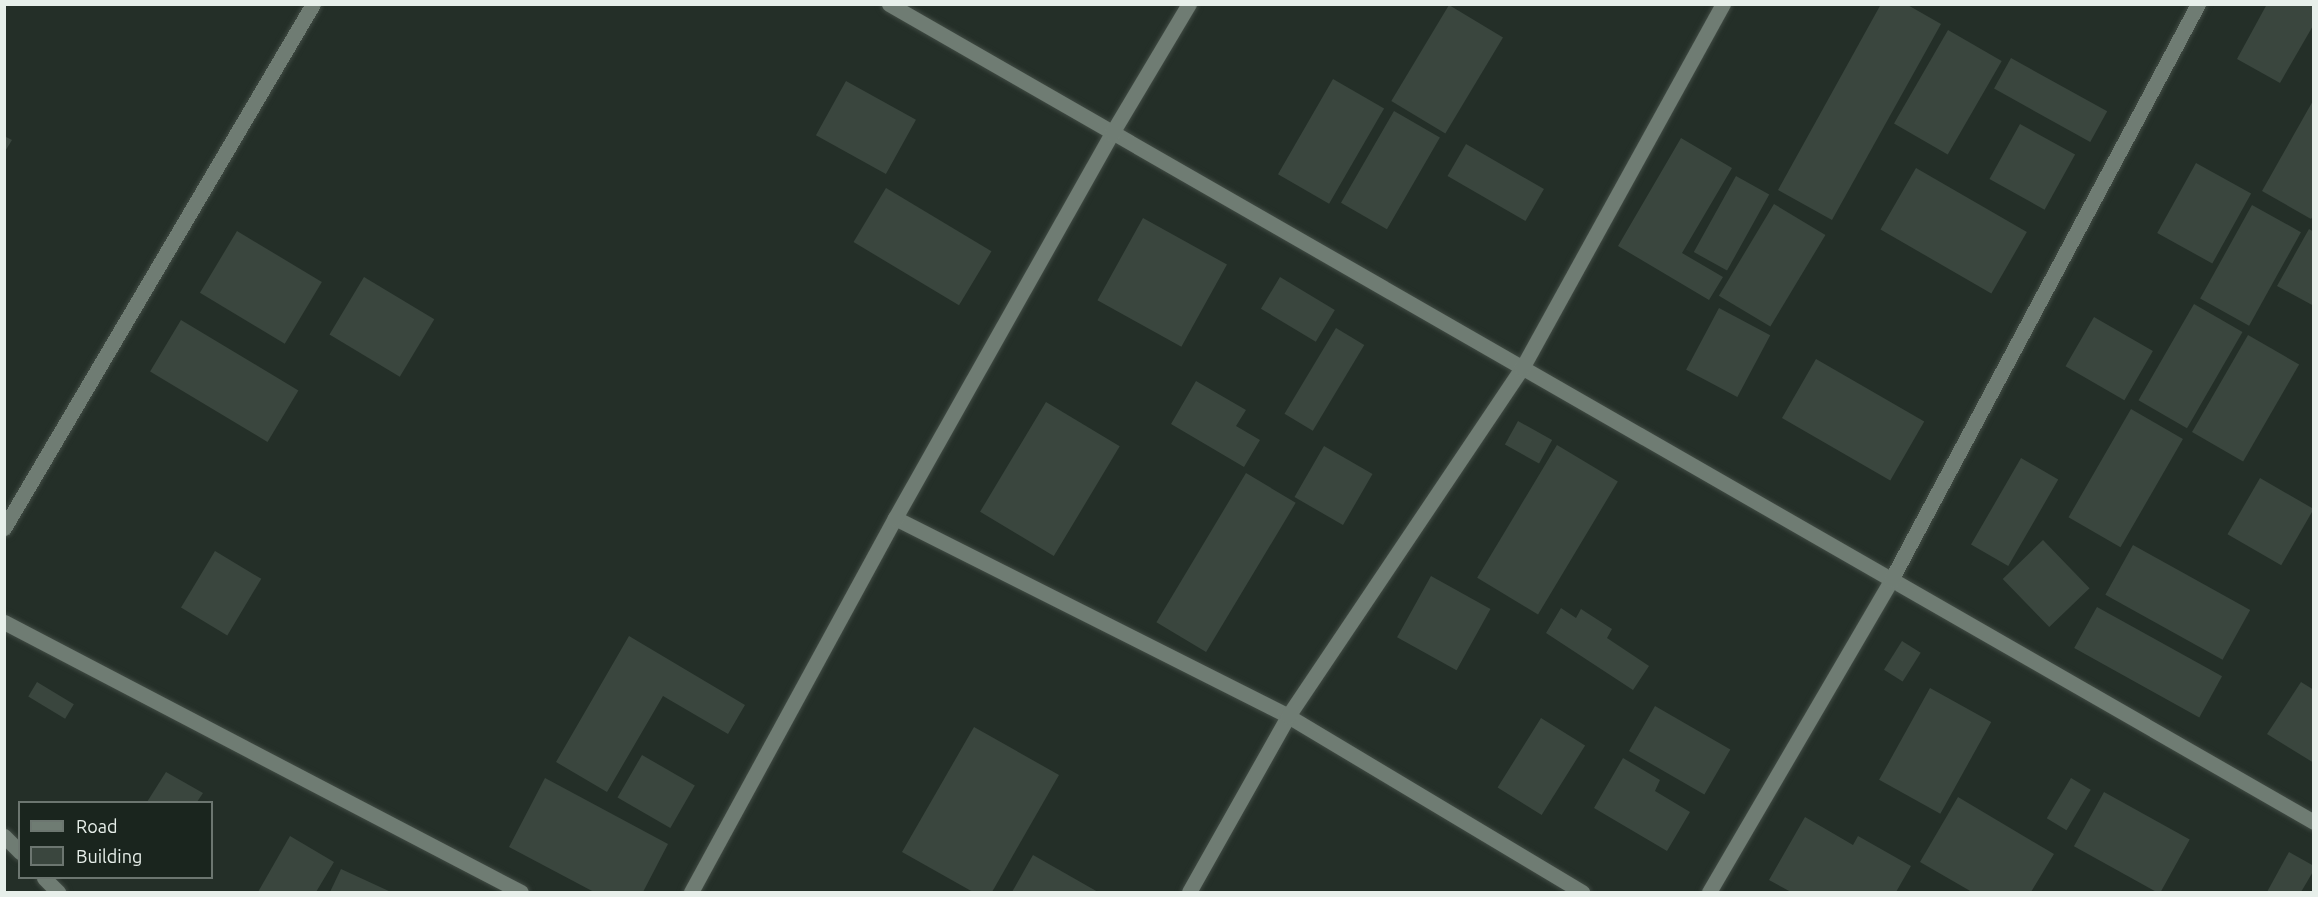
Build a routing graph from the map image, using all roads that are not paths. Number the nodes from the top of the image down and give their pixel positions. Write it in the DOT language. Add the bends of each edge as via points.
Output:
graph roads {
  1 [pos="313,4"];
  2 [pos="889,4"];
  3 [pos="1189,4"];
  4 [pos="1723,4"];
  5 [pos="2198,4"];
  6 [pos="1112,133"];
  7 [pos="1522,368"];
  8 [pos="895,518"];
  9 [pos="4,528"];
  10 [pos="1891,580"];
  11 [pos="4,621"];
  12 [pos="1288,716"];
  13 [pos="2313,822"];
  14 [pos="4,836"];
  15 [pos="18,850"];
  16 [pos="45,879"];
  17 [pos="58,892"];
  18 [pos="521,892"];
  19 [pos="691,892"];
  20 [pos="1189,892"];
  21 [pos="1582,892"];
  22 [pos="1709,892"];
  1 -- 9 [label="street"];
  2 -- 6 [label="street"];
  3 -- 6 [label="street"];
  4 -- 7 [label="street"];
  5 -- 10 [label="street"];
  6 -- 7 [label="street"];
  6 -- 8 [label="street"];
  7 -- 10 [label="street"];
  7 -- 12 [label="street"];
  8 -- 12 [label="street"];
  8 -- 19 [label="street"];
  10 -- 13 [label="street"];
  10 -- 22 [label="street"];
  11 -- 18 [label="street"];
  12 -- 20 [label="street"];
  12 -- 21 [label="street"];
  14 -- 15 [label="street"];
  16 -- 17 [label="street"];
}
